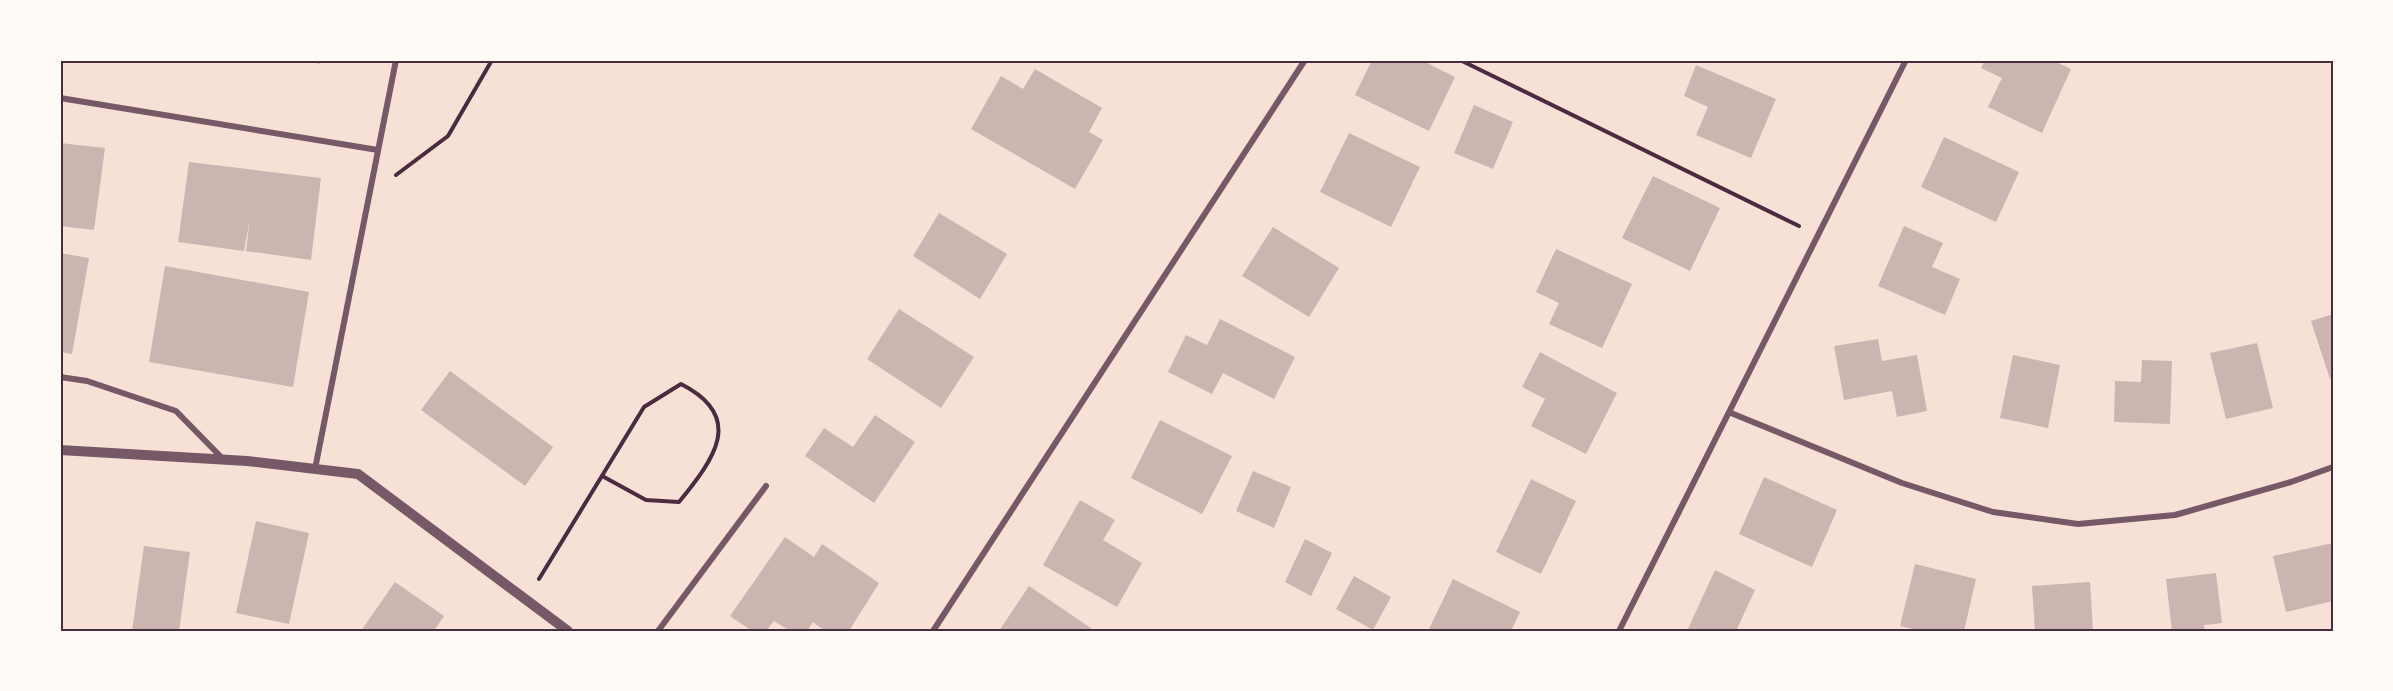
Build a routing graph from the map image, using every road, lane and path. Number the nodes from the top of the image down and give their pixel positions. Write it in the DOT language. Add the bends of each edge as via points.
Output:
graph roads {
  1 [pos="396,60"];
  2 [pos="492,60"];
  3 [pos="1305,60"];
  4 [pos="1460,60"];
  5 [pos="1906,60"];
  6 [pos="60,99"];
  7 [pos="378,150"];
  8 [pos="369,195"];
  9 [pos="1819,236"];
  10 [pos="60,377"];
  11 [pos="1731,413"];
  12 [pos="60,450"];
  13 [pos="223,460"];
  14 [pos="2333,468"];
  15 [pos="315,469"];
  16 [pos="604,477"];
  17 [pos="766,486"];
  18 [pos="526,600"];
  19 [pos="568,631"];
  20 [pos="658,631"];
  21 [pos="933,631"];
  22 [pos="1619,631"];
  1 -- 7 [label="street"];
  2 -- 8 [label="path" via="448,136"];
  3 -- 21 [label="street"];
  4 -- 9 [label="path"];
  5 -- 9 [label="street"];
  6 -- 7 [label="street"];
  7 -- 8 [label="street"];
  8 -- 15 [label="street"];
  9 -- 11 [label="street"];
  10 -- 13 [label="street" via="87,381 176,411"];
  11 -- 14 [label="street" via="1902,483 1993,512 2078,524 2175,515"];
  11 -- 22 [label="street"];
  12 -- 13 [label="street"];
  13 -- 15 [label="street"];
  15 -- 18 [label="street" via="358,474"];
  16 -- 16 [label="path" via="646,500 679,502 719,441 717,416 700,394 681,384 644,407"];
  16 -- 18 [label="path"];
  17 -- 20 [label="street"];
  18 -- 19 [label="street"];
}
